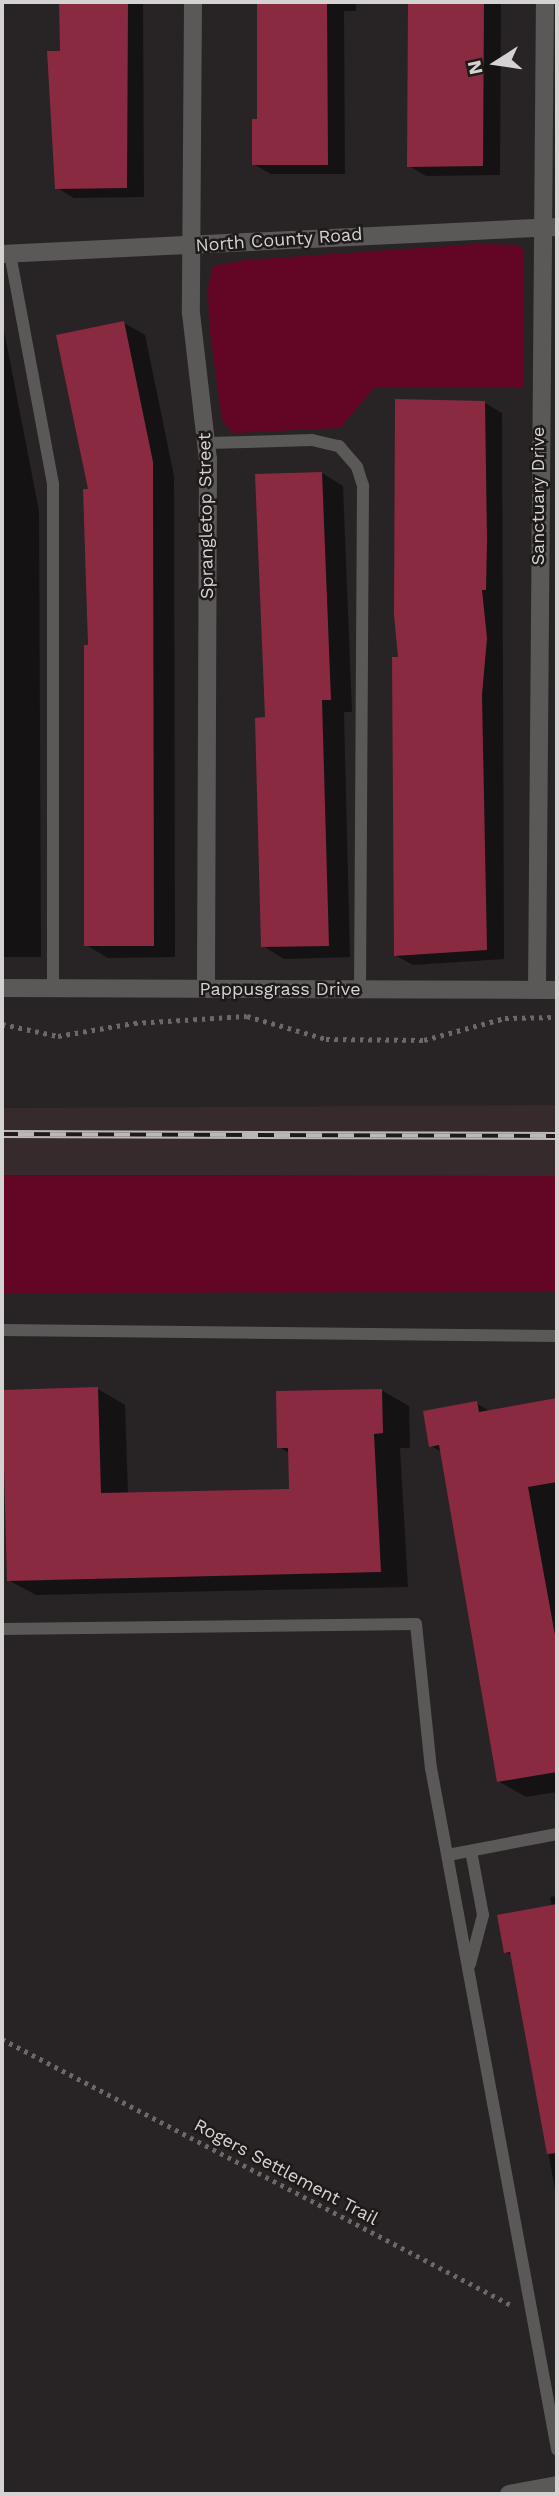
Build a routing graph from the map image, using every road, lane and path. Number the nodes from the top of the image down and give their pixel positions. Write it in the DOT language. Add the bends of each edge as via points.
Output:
graph roads {
  1 [pos="193,2"];
  2 [pos="545,2"];
  3 [pos="550,227"];
  4 [pos="192,246"];
  5 [pos="6,254"];
  6 [pos="207,443"];
  7 [pos="2,988"];
  8 [pos="53,988"];
  9 [pos="206,989"];
  10 [pos="360,989"];
  11 [pos="537,990"];
  12 [pos="557,990"];
  13 [pos="557,1017"];
  14 [pos="2,1024"];
  15 [pos="2,1330"];
  16 [pos="557,1336"];
  17 [pos="2,1629"];
  18 [pos="557,1834"];
  19 [pos="471,1851"];
  20 [pos="448,1855"];
  21 [pos="469,1967"];
  22 [pos="2,2039"];
  23 [pos="520,2309"];
  24 [pos="557,2449"];
  25 [pos="557,2485"];
  26 [pos="509,2494"];
  1 -- 4 [label="street, Sprangletop Street"];
  2 -- 3 [label="street, Sanctuary Drive"];
  3 -- 4 [label="street, North County Road"];
  3 -- 11 [label="street, Sanctuary Drive"];
  4 -- 5 [label="street, North County Road"];
  4 -- 6 [label="street, Sprangletop Street" via="191,313"];
  5 -- 8 [label="lane" via="53,484"];
  6 -- 9 [label="street, Sprangletop Street"];
  6 -- 10 [label="lane" via="312,440 339,446 357,467 363,486"];
  7 -- 8 [label="street, Pappusgrass Drive"];
  8 -- 9 [label="street, Pappusgrass Drive"];
  9 -- 10 [label="street, Pappusgrass Drive"];
  10 -- 11 [label="street, Pappusgrass Drive"];
  11 -- 12 [label="street, Pappusgrass Drive"];
  13 -- 14 [label="path" via="505,1018 424,1040 326,1039 247,1016 134,1023 58,1036"];
  15 -- 16 [label="lane"];
  17 -- 20 [label="lane" via="416,1624 431,1768"];
  18 -- 19 [label="lane"];
  19 -- 20 [label="lane"];
  19 -- 21 [label="lane" via="483,1915"];
  20 -- 21 [label="lane"];
  21 -- 24 [label="lane"];
  22 -- 23 [label="path, Rogers Settlement Trail"];
  25 -- 26 [label="street"];
}
